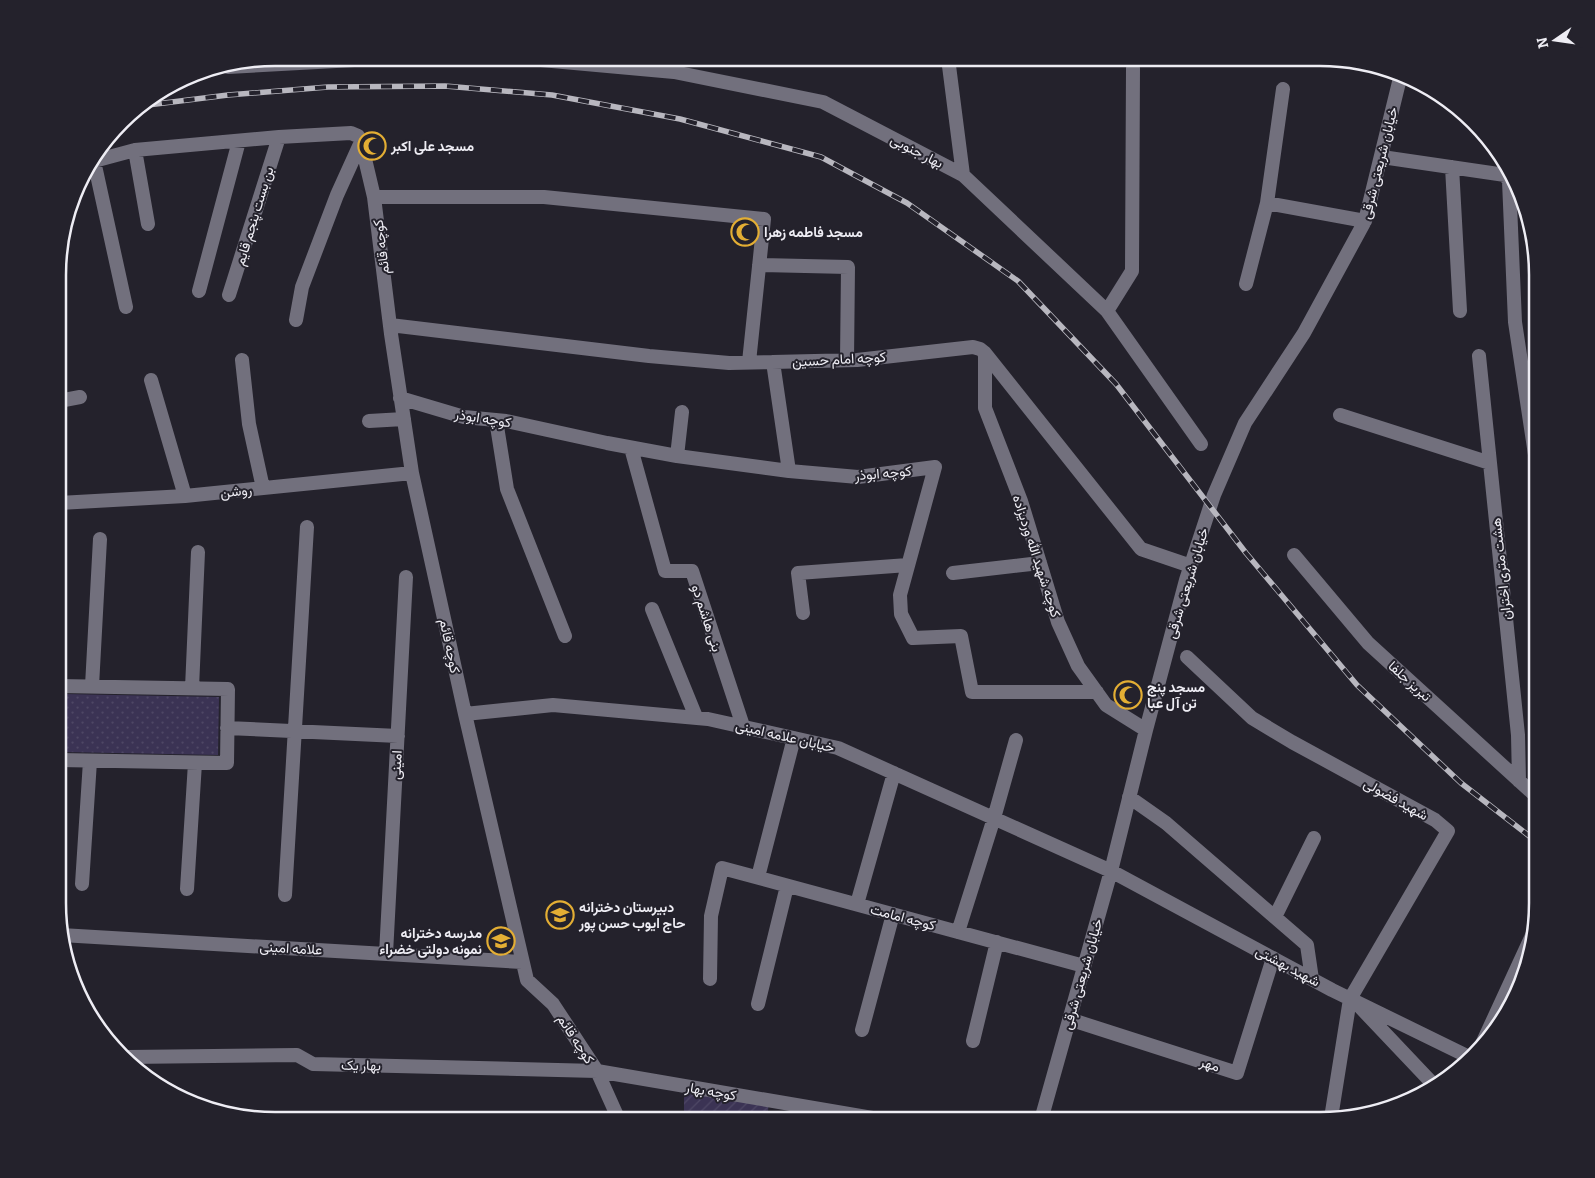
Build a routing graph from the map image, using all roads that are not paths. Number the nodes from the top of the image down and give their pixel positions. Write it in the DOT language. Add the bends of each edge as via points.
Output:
graph roads {
  1 [pos="608,66"];
  2 [pos="949,66"];
  3 [pos="1133,68"];
  4 [pos="1399,82"];
  5 [pos="1283,89"];
  6 [pos="279,137"];
  7 [pos="239,142"];
  8 [pos="361,142"];
  9 [pos="135,150"];
  10 [pos="1382,157"];
  11 [pos="101,159"];
  12 [pos="1452,167"];
  13 [pos="96,168"];
  14 [pos="1502,174"];
  15 [pos="963,175"];
  16 [pos="1509,188"];
  17 [pos="374,197"];
  18 [pos="1267,203"];
  19 [pos="1365,221"];
  20 [pos="148,224"];
  21 [pos="759,265"];
  22 [pos="1246,284"];
  23 [pos="199,291"];
  24 [pos="230,295"];
  25 [pos="126,308"];
  26 [pos="1107,311"];
  27 [pos="1460,311"];
  28 [pos="296,320"];
  29 [pos="390,325"];
  30 [pos="985,353"];
  31 [pos="1479,356"];
  32 [pos="242,360"];
  33 [pos="847,360"];
  34 [pos="750,362"];
  35 [pos="773,362"];
  36 [pos="151,380"];
  37 [pos="80,397"];
  38 [pos="400,398"];
  39 [pos="66,400"];
  40 [pos="682,412"];
  41 [pos="1529,415"];
  42 [pos="1340,416"];
  43 [pos="404,419"];
  44 [pos="496,420"];
  45 [pos="369,421"];
  46 [pos="1201,444"];
  47 [pos="631,448"];
  48 [pos="677,456"];
  49 [pos="1490,463"];
  50 [pos="790,471"];
  51 [pos="412,473"];
  52 [pos="263,488"];
  53 [pos="186,496"];
  54 [pos="66,503"];
  55 [pos="307,527"];
  56 [pos="100,539"];
  57 [pos="198,552"];
  58 [pos="1294,555"];
  59 [pos="1040,563"];
  60 [pos="908,565"];
  61 [pos="1191,566"];
  62 [pos="953,573"];
  63 [pos="406,577"];
  64 [pos="652,609"];
  65 [pos="803,613"];
  66 [pos="565,636"];
  67 [pos="1186,657"];
  68 [pos="66,686"];
  69 [pos="92,686"];
  70 [pos="192,688"];
  71 [pos="1097,692"];
  72 [pos="465,714"];
  73 [pos="696,718"];
  74 [pos="743,726"];
  75 [pos="227,728"];
  76 [pos="1146,730"];
  77 [pos="294,731"];
  78 [pos="398,736"];
  79 [pos="794,738"];
  80 [pos="1016,740"];
  81 [pos="66,760"];
  82 [pos="90,761"];
  83 [pos="195,763"];
  84 [pos="894,772"];
  85 [pos="1520,781"];
  86 [pos="1529,789"];
  87 [pos="1129,797"];
  88 [pos="994,818"];
  89 [pos="1314,838"];
  90 [pos="1111,871"];
  91 [pos="758,877"];
  92 [pos="82,884"];
  93 [pos="788,886"];
  94 [pos="187,890"];
  95 [pos="285,895"];
  96 [pos="857,904"];
  97 [pos="892,914"];
  98 [pos="1275,918"];
  99 [pos="958,932"];
  100 [pos="69,935"];
  101 [pos="997,942"];
  102 [pos="386,954"];
  103 [pos="1522,957"];
  104 [pos="1273,958"];
  105 [pos="522,962"];
  106 [pos="1084,966"];
  107 [pos="710,979"];
  108 [pos="1312,979"];
  109 [pos="1353,1000"];
  110 [pos="758,1004"];
  111 [pos="1069,1019"];
  112 [pos="1493,1021"];
  113 [pos="862,1030"];
  114 [pos="973,1042"];
  115 [pos="1464,1055"];
  116 [pos="135,1058"];
  117 [pos="597,1071"];
  118 [pos="1430,1081"];
  119 [pos="1332,1111"];
  120 [pos="615,1112"];
  121 [pos="837,1112"];
  122 [pos="1043,1112"];
  1 -- 15 [label="street, بهار جنوبی" via="674,72 823,102"];
  2 -- 15 [label="street"];
  3 -- 26 [label="street" via="1132,271"];
  4 -- 10 [label="street, خیابان شریعتی شرقی"];
  5 -- 18 [label="street"];
  6 -- 7 [label="street"];
  6 -- 8 [label="street" via="351,133"];
  6 -- 24 [label="street, بن بست پنجم قایم"];
  7 -- 9 [label="street"];
  7 -- 23 [label="street"];
  8 -- 17 [label="street, کوچه قائم"];
  8 -- 28 [label="street" via="302,287"];
  9 -- 11 [label="street"];
  9 -- 20 [label="street"];
  10 -- 12 [label="street"];
  10 -- 19 [label="street, خیابان شریعتی شرقی"];
  12 -- 14 [label="street"];
  12 -- 27 [label="street"];
  13 -- 25 [label="street"];
  15 -- 26 [label="street, بهار جنوبی"];
  16 -- 41 [label="street" via="1515,322"];
  17 -- 21 [label="street" via="544,197 764,219"];
  17 -- 29 [label="street, کوچه قائم"];
  18 -- 19 [label="street"];
  18 -- 22 [label="street"];
  19 -- 61 [label="street, خیابان شریعتی شرقی" via="1304,333 1245,424 1214,495"];
  21 -- 33 [label="street" via="848,267"];
  21 -- 34 [label="street"];
  26 -- 46 [label="street, بهار جنوبی"];
  29 -- 34 [label="street, کوچه امام حسین" via="649,356"];
  29 -- 38 [label="street, کوچه قائم"];
  30 -- 33 [label="street, کوچه امام حسین" via="973,347"];
  30 -- 59 [label="street, کوچه شهید الله وردیزاده" via="985,408 1021,501"];
  30 -- 61 [label="street" via="1141,549"];
  31 -- 49 [label="street, هشت متری اختران"];
  32 -- 52 [label="street"];
  33 -- 35 [label="street, کوچه امام حسین"];
  34 -- 35 [label="street, کوچه امام حسین"];
  35 -- 50 [label="street"];
  36 -- 53 [label="street"];
  37 -- 39 [label="street"];
  38 -- 43 [label="street, کوچه قائم"];
  38 -- 44 [label="street, کوچه ابوذر" via="464,417"];
  40 -- 48 [label="street"];
  42 -- 49 [label="street"];
  43 -- 45 [label="street"];
  43 -- 51 [label="street, کوچه قائم"];
  44 -- 47 [label="street, کوچه ابوذر"];
  44 -- 66 [label="street" via="507,489"];
  47 -- 48 [label="street, کوچه ابوذر"];
  47 -- 74 [label="street, بنی هاشم دو" via="665,571 692,571"];
  48 -- 50 [label="street, کوچه ابوذر"];
  49 -- 85 [label="street, هشت متری اختران"];
  50 -- 60 [label="street, کوچه ابوذر" via="858,477 935,467"];
  51 -- 52 [label="street, روشن"];
  51 -- 72 [label="street, کوچه قائم"];
  52 -- 53 [label="street, روشن"];
  53 -- 54 [label="street, روشن"];
  55 -- 77 [label="street"];
  56 -- 69 [label="street"];
  57 -- 70 [label="street"];
  58 -- 85 [label="street, تبریز جلفا" via="1368,643"];
  59 -- 62 [label="street"];
  59 -- 71 [label="street, کوچه شهید الله وردیزاده" via="1058,622 1078,666"];
  60 -- 65 [label="street" via="798,573"];
  60 -- 71 [label="street, کوچه ابوذر" via="900,595 901,614 913,638 960,636 972,692"];
  61 -- 76 [label="street, خیابان شریعتی شرقی"];
  63 -- 78 [label="street, امینی"];
  64 -- 73 [label="street"];
  67 -- 109 [label="street, شهید فضولی" via="1252,718 1435,820 1448,831"];
  68 -- 69 [label="street"];
  69 -- 70 [label="street"];
  70 -- 75 [label="street" via="228,689"];
  71 -- 76 [label="street, کوچه شهید الله وردیزاده" via="1106,705"];
  72 -- 73 [label="street, خیابان علامه امینی" via="553,705"];
  72 -- 105 [label="street, کوچه قائم"];
  73 -- 74 [label="street, خیابان علامه امینی"];
  74 -- 79 [label="street, خیابان علامه امینی"];
  75 -- 77 [label="street"];
  75 -- 83 [label="street" via="227,763"];
  76 -- 87 [label="street, خیابان شریعتی شرقی"];
  77 -- 78 [label="street"];
  77 -- 95 [label="street"];
  78 -- 102 [label="street, امینی"];
  79 -- 84 [label="street, خیابان علامه امینی" via="838,748"];
  79 -- 91 [label="street"];
  80 -- 88 [label="street"];
  81 -- 82 [label="street"];
  82 -- 83 [label="street"];
  82 -- 92 [label="street"];
  83 -- 94 [label="street"];
  84 -- 88 [label="street, خیابان علامه امینی"];
  84 -- 96 [label="street"];
  85 -- 86 [label="street, تبریز جلفا"];
  87 -- 90 [label="street, خیابان شریعتی شرقی"];
  87 -- 98 [label="street" via="1166,823"];
  88 -- 90 [label="street, خیابان علامه امینی"];
  88 -- 99 [label="street"];
  89 -- 98 [label="street"];
  90 -- 104 [label="street, شهید بهشتی"];
  90 -- 106 [label="street, خیابان شریعتی شرقی"];
  91 -- 93 [label="street, کوچه امامت"];
  91 -- 107 [label="street, کوچه امامت" via="722,868 711,916"];
  93 -- 96 [label="street, کوچه امامت"];
  93 -- 110 [label="street"];
  96 -- 97 [label="street, کوچه امامت"];
  97 -- 99 [label="street, کوچه امامت"];
  97 -- 113 [label="street"];
  98 -- 108 [label="street" via="1307,946"];
  99 -- 101 [label="street, کوچه امامت"];
  100 -- 102 [label="street, علامه امینی"];
  101 -- 106 [label="street, کوچه امامت"];
  101 -- 114 [label="street"];
  102 -- 105 [label="street, علامه امینی"];
  103 -- 112 [label="street"];
  104 -- 108 [label="street, شهید بهشتی"];
  104 -- 111 [label="street, مهر" via="1237,1073"];
  105 -- 117 [label="street, کوچه قائم" via="526,980 553,1004"];
  106 -- 111 [label="street, خیابان شریعتی شرقی"];
  108 -- 109 [label="street, شهید بهشتی"];
  109 -- 115 [label="street, شهید بهشتی"];
  109 -- 118 [label="street"];
  109 -- 119 [label="street"];
  111 -- 122 [label="street, خیابان شریعتی شرقی"];
  116 -- 117 [label="street, بهار یک" via="298,1055 313,1064"];
  117 -- 120 [label="street, کوچه قائم"];
  117 -- 121 [label="street, کوچه بهار"];
}
